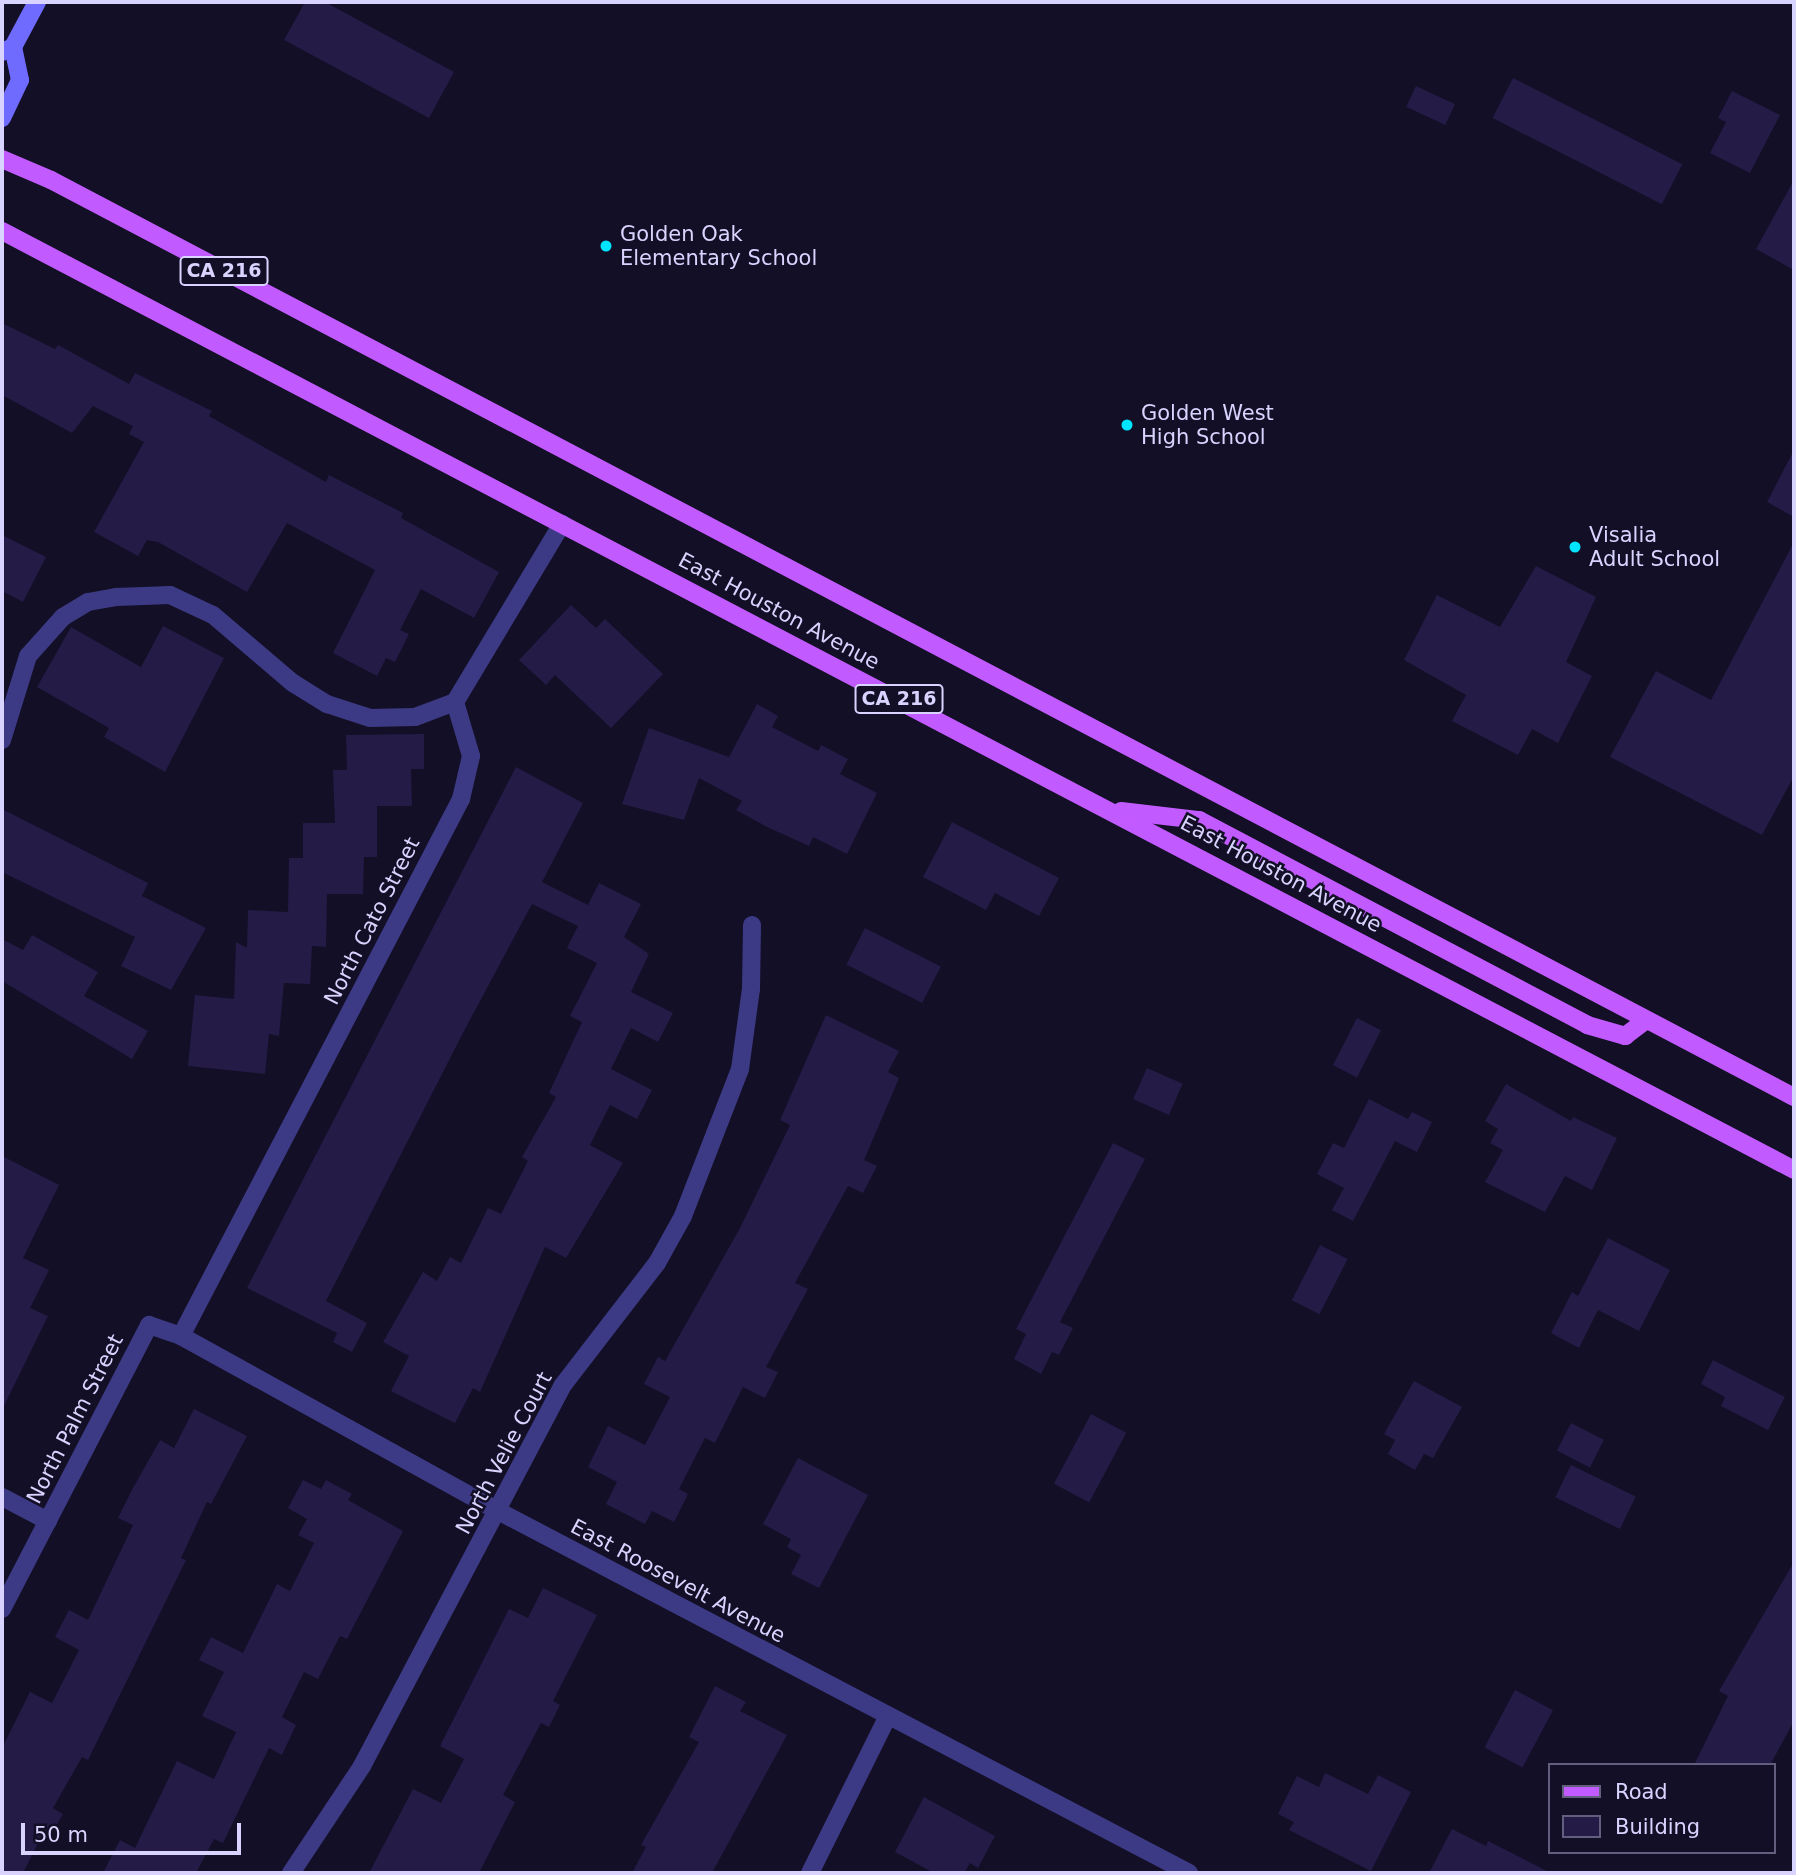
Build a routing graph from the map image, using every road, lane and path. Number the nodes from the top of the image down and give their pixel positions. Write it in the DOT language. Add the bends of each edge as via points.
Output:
graph roads {
  1 [pos="37,2"];
  2 [pos="7,50"];
  3 [pos="2,118"];
  4 [pos="2,159"];
  5 [pos="2,231"];
  6 [pos="562,524"];
  7 [pos="456,702"];
  8 [pos="2,740"];
  9 [pos="1108,809"];
  10 [pos="752,925"];
  11 [pos="1646,1020"];
  12 [pos="1794,1097"];
  13 [pos="1794,1170"];
  14 [pos="149,1325"];
  15 [pos="181,1336"];
  16 [pos="2,1497"];
  17 [pos="500,1512"];
  18 [pos="48,1521"];
  19 [pos="2,1609"];
  20 [pos="887,1718"];
  21 [pos="291,1873"];
  22 [pos="810,1873"];
  23 [pos="1189,1873"];
  1 -- 2 [label="main road"];
  2 -- 3 [label="main road" via="20,80"];
  4 -- 11 [label="main road, East Houston Avenue / CA 216" via="51,180"];
  5 -- 6 [label="main road, East Houston Avenue / CA 216"];
  6 -- 7 [label="street"];
  6 -- 9 [label="main road, East Houston Avenue / CA 216"];
  7 -- 8 [label="street" via="415,717 370,718 327,704 293,683 253,644 213,615 170,594 116,597 88,602 63,617 28,656"];
  7 -- 15 [label="street, North Cato Street" via="471,756 461,799"];
  9 -- 11 [label="main road" via="1199,820 1587,1025 1625,1037"];
  9 -- 13 [label="main road, East Houston Avenue / CA 216"];
  10 -- 17 [label="street, North Velie Court" via="751,989 740,1069 683,1216 657,1263 564,1385"];
  11 -- 12 [label="main road, East Houston Avenue / CA 216"];
  14 -- 15 [label="street, East Roosevelt Avenue"];
  14 -- 18 [label="street, North Palm Street"];
  15 -- 17 [label="street, East Roosevelt Avenue"];
  16 -- 18 [label="street"];
  17 -- 20 [label="street, East Roosevelt Avenue"];
  17 -- 21 [label="street, North Velie Court" via="362,1766"];
  18 -- 19 [label="street, North Palm Street"];
  20 -- 22 [label="street"];
  20 -- 23 [label="street, East Roosevelt Avenue"];
}
